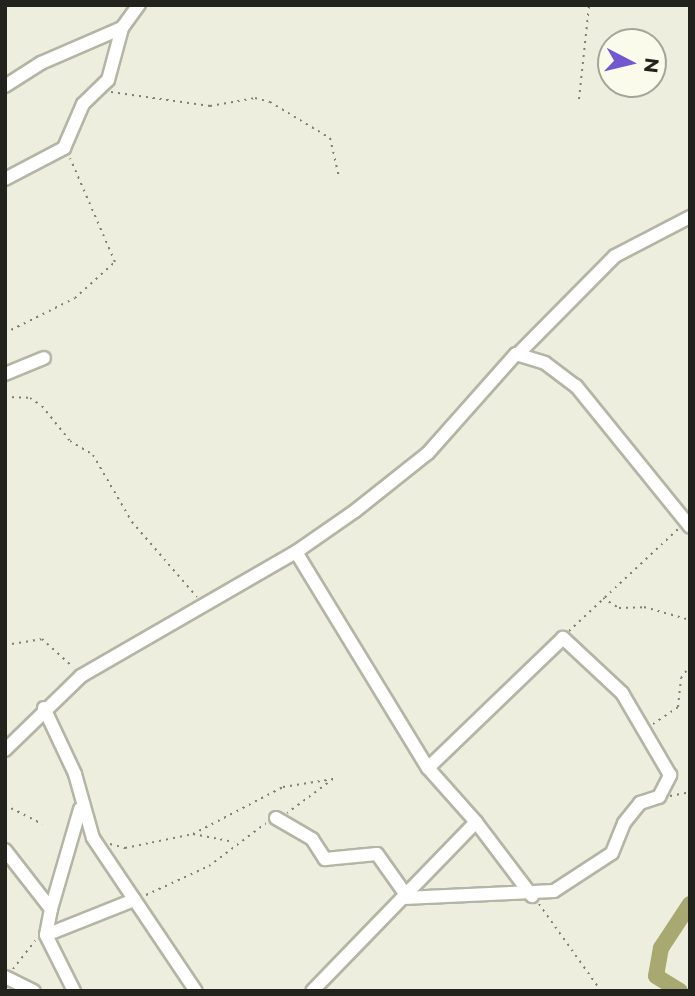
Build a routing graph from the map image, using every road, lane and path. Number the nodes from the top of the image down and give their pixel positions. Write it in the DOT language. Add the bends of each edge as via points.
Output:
graph roads {
  1 [pos="139,5"];
  2 [pos="589,5"];
  3 [pos="122,28"];
  4 [pos="5,86"];
  5 [pos="100,90"];
  6 [pos="579,99"];
  7 [pos="64,148"];
  8 [pos="339,176"];
  9 [pos="5,178"];
  10 [pos="690,217"];
  11 [pos="5,332"];
  12 [pos="519,353"];
  13 [pos="44,358"];
  14 [pos="5,374"];
  15 [pos="5,397"];
  16 [pos="687,524"];
  17 [pos="296,552"];
  18 [pos="603,598"];
  19 [pos="204,606"];
  20 [pos="690,620"];
  21 [pos="565,635"];
  22 [pos="5,645"];
  23 [pos="690,666"];
  24 [pos="81,676"];
  25 [pos="44,708"];
  26 [pos="639,730"];
  27 [pos="5,750"];
  28 [pos="428,768"];
  29 [pos="690,792"];
  30 [pos="659,797"];
  31 [pos="5,805"];
  32 [pos="80,808"];
  33 [pos="276,818"];
  34 [pos="476,822"];
  35 [pos="43,824"];
  36 [pos="192,834"];
  37 [pos="96,842"];
  38 [pos="236,843"];
  39 [pos="5,850"];
  40 [pos="405,896"];
  41 [pos="532,896"];
  42 [pos="134,900"];
  43 [pos="51,909"];
  44 [pos="45,932"];
  45 [pos="7,976"];
  46 [pos="34,991"];
  47 [pos="74,991"];
  48 [pos="196,991"];
  49 [pos="312,991"];
  50 [pos="601,991"];
  1 -- 3 [label="street"];
  2 -- 6 [label="path"];
  3 -- 4 [label="street" via="41,62"];
  3 -- 5 [label="street"];
  5 -- 7 [label="street" via="83,104"];
  5 -- 8 [label="path" via="210,106 255,98 270,102 330,138"];
  7 -- 9 [label="street"];
  7 -- 11 [label="path" via="96,207 115,262 75,298"];
  10 -- 12 [label="street" via="615,256"];
  12 -- 16 [label="street" via="576,386"];
  12 -- 17 [label="street" via="428,453"];
  13 -- 14 [label="street"];
  15 -- 19 [label="path" via="36,402 70,441 93,455 132,522"];
  16 -- 18 [label="path"];
  17 -- 19 [label="street"];
  17 -- 28 [label="street"];
  18 -- 20 [label="path" via="619,608 645,607"];
  18 -- 21 [label="path"];
  19 -- 24 [label="street"];
  22 -- 24 [label="path" via="32,638 51,642"];
  23 -- 26 [label="path" via="674,713"];
  24 -- 25 [label="street"];
  25 -- 27 [label="street"];
  25 -- 32 [label="street" via="75,774"];
  26 -- 28 [label="street" via="622,693 562,638"];
  26 -- 30 [label="street" via="670,773"];
  28 -- 34 [label="street"];
  29 -- 30 [label="path"];
  30 -- 41 [label="street" via="639,804 612,853 564,886"];
  31 -- 35 [label="path"];
  32 -- 37 [label="street"];
  32 -- 43 [label="street"];
  33 -- 36 [label="path" via="332,786 333,779 283,787"];
  33 -- 38 [label="path"];
  33 -- 40 [label="street" via="312,838 324,859 377,854"];
  34 -- 40 [label="street"];
  34 -- 41 [label="street"];
  36 -- 37 [label="path" via="125,848"];
  36 -- 38 [label="path"];
  37 -- 42 [label="street"];
  38 -- 42 [label="path" via="193,875"];
  39 -- 43 [label="street"];
  40 -- 41 [label="street"];
  40 -- 49 [label="street"];
  41 -- 50 [label="path"];
  42 -- 44 [label="street"];
  42 -- 48 [label="street"];
  43 -- 44 [label="street"];
  44 -- 45 [label="path"];
  44 -- 47 [label="street"];
  45 -- 46 [label="street"];
}
